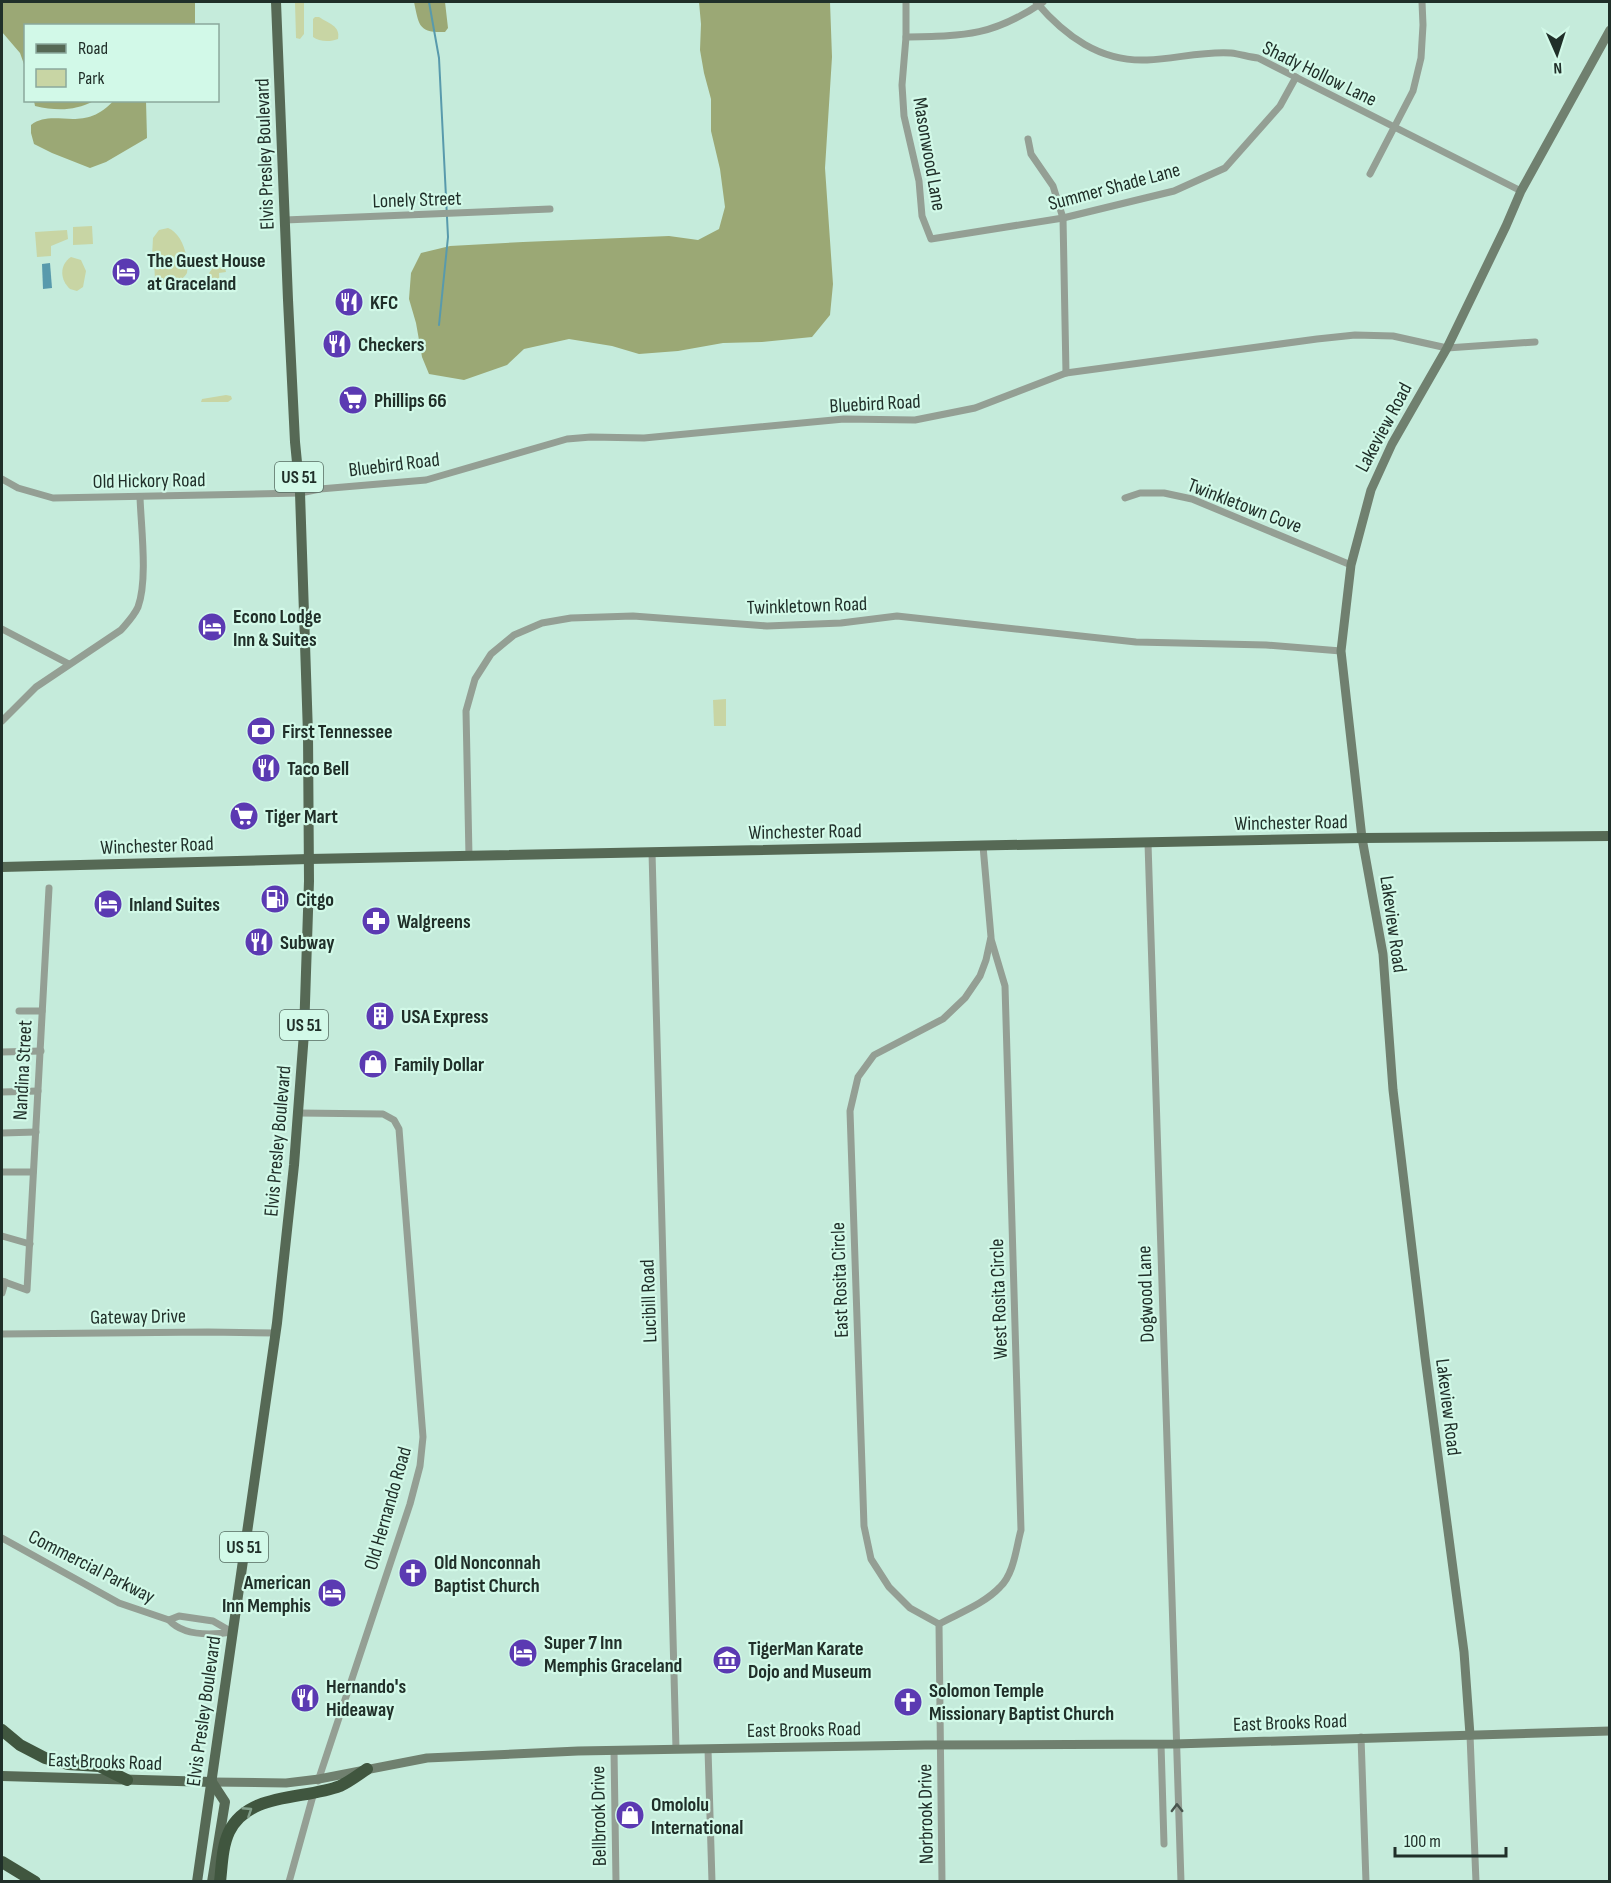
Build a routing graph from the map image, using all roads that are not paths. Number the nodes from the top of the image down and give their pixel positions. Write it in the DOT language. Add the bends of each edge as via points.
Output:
graph roads {
  1 [pos="276,2"];
  2 [pos="906,2"];
  3 [pos="1422,2"];
  4 [pos="1040,3"];
  5 [pos="1610,30"];
  6 [pos="906,37"];
  7 [pos="1296,77"];
  8 [pos="1394,127"];
  9 [pos="1028,139"];
  10 [pos="1370,174"];
  11 [pos="1521,191"];
  12 [pos="550,209"];
  13 [pos="1063,218"];
  14 [pos="285,220"];
  15 [pos="931,239"];
  16 [pos="1535,342"];
  17 [pos="1448,348"];
  18 [pos="1066,373"];
  19 [pos="2,479"];
  20 [pos="300,493"];
  21 [pos="140,497"];
  22 [pos="1125,498"];
  23 [pos="1351,565"];
  24 [pos="2,629"];
  25 [pos="1341,651"];
  26 [pos="69,664"];
  27 [pos="2,721"];
  28 [pos="1610,836"];
  29 [pos="1362,838"];
  30 [pos="1148,843"];
  31 [pos="983,846"];
  32 [pos="652,852"];
  33 [pos="469,856"];
  34 [pos="309,859"];
  35 [pos="2,867"];
  36 [pos="48,888"];
  37 [pos="991,937"];
  38 [pos="19,1011"];
  39 [pos="42,1011"];
  40 [pos="40,1051"];
  41 [pos="2,1052"];
  42 [pos="38,1091"];
  43 [pos="2,1092"];
  44 [pos="298,1113"];
  45 [pos="36,1132"];
  46 [pos="2,1133"];
  47 [pos="2,1172"];
  48 [pos="33,1172"];
  49 [pos="2,1236"];
  50 [pos="30,1245"];
  51 [pos="3,1281"];
  52 [pos="2,1293"];
  53 [pos="275,1333"];
  54 [pos="2,1334"];
  55 [pos="2,1538"];
  56 [pos="169,1620"];
  57 [pos="939,1624"];
  58 [pos="232,1632"];
  59 [pos="2,1730"];
  60 [pos="1610,1731"];
  61 [pos="1470,1735"];
  62 [pos="1361,1737"];
  63 [pos="1161,1744"];
  64 [pos="1175,1744"];
  65 [pos="940,1745"];
  66 [pos="676,1749"];
  67 [pos="708,1749"];
  68 [pos="614,1750"];
  69 [pos="367,1769"];
  70 [pos="1177,1770"];
  71 [pos="1161,1771"];
  72 [pos="2,1776"];
  73 [pos="319,1779"];
  74 [pos="127,1780"];
  75 [pos="212,1782"];
  76 [pos="313,1793"];
  77 [pos="1164,1844"];
  78 [pos="2,1862"];
  79 [pos="35,1881"];
  80 [pos="197,1881"];
  81 [pos="212,1881"];
  82 [pos="220,1881"];
  83 [pos="289,1881"];
  84 [pos="616,1881"];
  85 [pos="712,1881"];
  86 [pos="942,1881"];
  87 [pos="1181,1881"];
  88 [pos="1366,1881"];
  89 [pos="1476,1881"];
  1 -- 14 [label="main road, Elvis Presley Boulevard / US 51"];
  2 -- 6 [label="street, Masonwood Lane"];
  3 -- 8 [label="street" via="1420,57 1413,91"];
  4 -- 6 [label="street" via="996,29 969,35"];
  4 -- 7 [label="street, Shady Hollow Lane" via="1066,34 1102,52 1145,60 1232,53 1258,58"];
  5 -- 11 [label="street, Lakeview Road"];
  6 -- 15 [label="street, Masonwood Lane" via="904,116 920,181 922,216"];
  7 -- 8 [label="street, Shady Hollow Lane"];
  7 -- 13 [label="street, Summer Shade Lane" via="1280,106 1225,168 1174,191"];
  8 -- 10 [label="street"];
  8 -- 11 [label="street, Shady Hollow Lane"];
  9 -- 13 [label="street" via="1031,154 1053,186"];
  11 -- 17 [label="street, Lakeview Road"];
  12 -- 14 [label="street, Lonely Street"];
  13 -- 15 [label="street, Summer Shade Lane"];
  13 -- 18 [label="street"];
  14 -- 20 [label="main road, Elvis Presley Boulevard / US 51"];
  16 -- 17 [label="street, Bluebird Road"];
  17 -- 18 [label="street, Bluebird Road" via="1393,336 1355,335"];
  17 -- 23 [label="street, Lakeview Road" via="1392,444 1371,490"];
  18 -- 20 [label="street, Bluebird Road" via="975,408 915,420 844,419 644,438 567,439 426,480"];
  19 -- 21 [label="street, Old Hickory Road" via="53,498"];
  20 -- 21 [label="street, Old Hickory Road"];
  20 -- 34 [label="main road, Elvis Presley Boulevard / US 51"];
  21 -- 26 [label="street" via="143,582 137,608 121,630"];
  22 -- 23 [label="street, Twinkletown Cove" via="1164,493 1192,499"];
  23 -- 25 [label="street, Lakeview Road"];
  24 -- 26 [label="street"];
  25 -- 29 [label="street, Lakeview Road"];
  25 -- 33 [label="street, Twinkletown Road" via="1136,642 897,616 767,626 633,616 542,623 514,635 491,654 475,679 466,711"];
  26 -- 27 [label="street" via="36,687"];
  28 -- 29 [label="main road, Winchester Road"];
  29 -- 30 [label="main road, Winchester Road"];
  29 -- 61 [label="street, Lakeview Road" via="1383,954 1393,1090 1464,1652"];
  30 -- 31 [label="main road, Winchester Road"];
  30 -- 64 [label="street, Dogwood Lane"];
  31 -- 32 [label="main road, Winchester Road"];
  31 -- 37 [label="street, East Rosita Circle"];
  32 -- 33 [label="main road, Winchester Road"];
  32 -- 66 [label="street, Lucibill Road"];
  33 -- 34 [label="main road, Winchester Road"];
  34 -- 35 [label="main road, Winchester Road"];
  34 -- 44 [label="main road, Elvis Presley Boulevard / US 51"];
  36 -- 39 [label="street, Nandina Street"];
  37 -- 57 [label="street, West Rosita Circle" via="1005,986 1021,1530 1011,1569 1001,1587"];
  37 -- 57 [label="street, East Rosita Circle" via="980,976 965,998 943,1019 874,1054 858,1077 850,1111 864,1526 871,1560 889,1587 910,1608"];
  38 -- 39 [label="street"];
  39 -- 40 [label="street, Nandina Street"];
  40 -- 41 [label="street"];
  40 -- 42 [label="street, Nandina Street"];
  42 -- 43 [label="street"];
  42 -- 45 [label="street, Nandina Street"];
  44 -- 53 [label="main road, Elvis Presley Boulevard / US 51"];
  44 -- 73 [label="street, Old Hernando Road" via="383,1114 394,1120 399,1129 423,1437 410,1504"];
  45 -- 46 [label="street"];
  45 -- 48 [label="street, Nandina Street"];
  47 -- 48 [label="street"];
  48 -- 50 [label="street, Nandina Street"];
  49 -- 50 [label="street"];
  50 -- 51 [label="street, Nandina Street" via="27,1290"];
  51 -- 52 [label="street"];
  53 -- 54 [label="street, Gateway Drive"];
  53 -- 58 [label="main road, Elvis Presley Boulevard / US 51"];
  55 -- 56 [label="street, Commercial Parkway" via="119,1603"];
  56 -- 58 [label="street, Commercial Parkway" via="179,1616 213,1621"];
  56 -- 58 [label="street, Commercial Parkway" via="176,1628 215,1635"];
  57 -- 65 [label="street"];
  58 -- 75 [label="main road, Elvis Presley Boulevard / US 51"];
  59 -- 74 [label="highway" via="45,1758 99,1766"];
  60 -- 61 [label="street, East Brooks Road"];
  61 -- 62 [label="street, East Brooks Road"];
  61 -- 89 [label="street, Lakeview Road"];
  62 -- 64 [label="street, East Brooks Road"];
  62 -- 88 [label="street"];
  63 -- 64 [label="street, East Brooks Road"];
  63 -- 65 [label="street, East Brooks Road"];
  63 -- 71 [label="street"];
  64 -- 70 [label="street, Dogwood Lane"];
  65 -- 67 [label="street, East Brooks Road"];
  65 -- 86 [label="street, Norbrook Drive"];
  66 -- 67 [label="street, East Brooks Road"];
  66 -- 68 [label="street, East Brooks Road"];
  67 -- 85 [label="street"];
  68 -- 69 [label="street, East Brooks Road" via="414,1759"];
  68 -- 84 [label="street, Bellbrook Drive"];
  69 -- 73 [label="street, East Brooks Road"];
  69 -- 76 [label="highway" via="339,1786"];
  70 -- 71 [label="street"];
  87 -- 70 [label="street, Dogwood Lane, one-way"];
  71 -- 77 [label="street"];
  72 -- 74 [label="main road, East Brooks Road"];
  73 -- 75 [label="street, East Brooks Road" via="286,1783"];
  73 -- 76 [label="street, Old Hernando Road"];
  74 -- 75 [label="main road, East Brooks Road"];
  75 -- 80 [label="main road, Elvis Presley Boulevard / US 51"];
  75 -- 81 [label="main road" via="225,1802"];
  82 -- 76 [label="highway, one-way" via="226,1840 240,1816 257,1806"];
  76 -- 83 [label="street, Old Hernando Road"];
  78 -- 79 [label="highway"];
}
